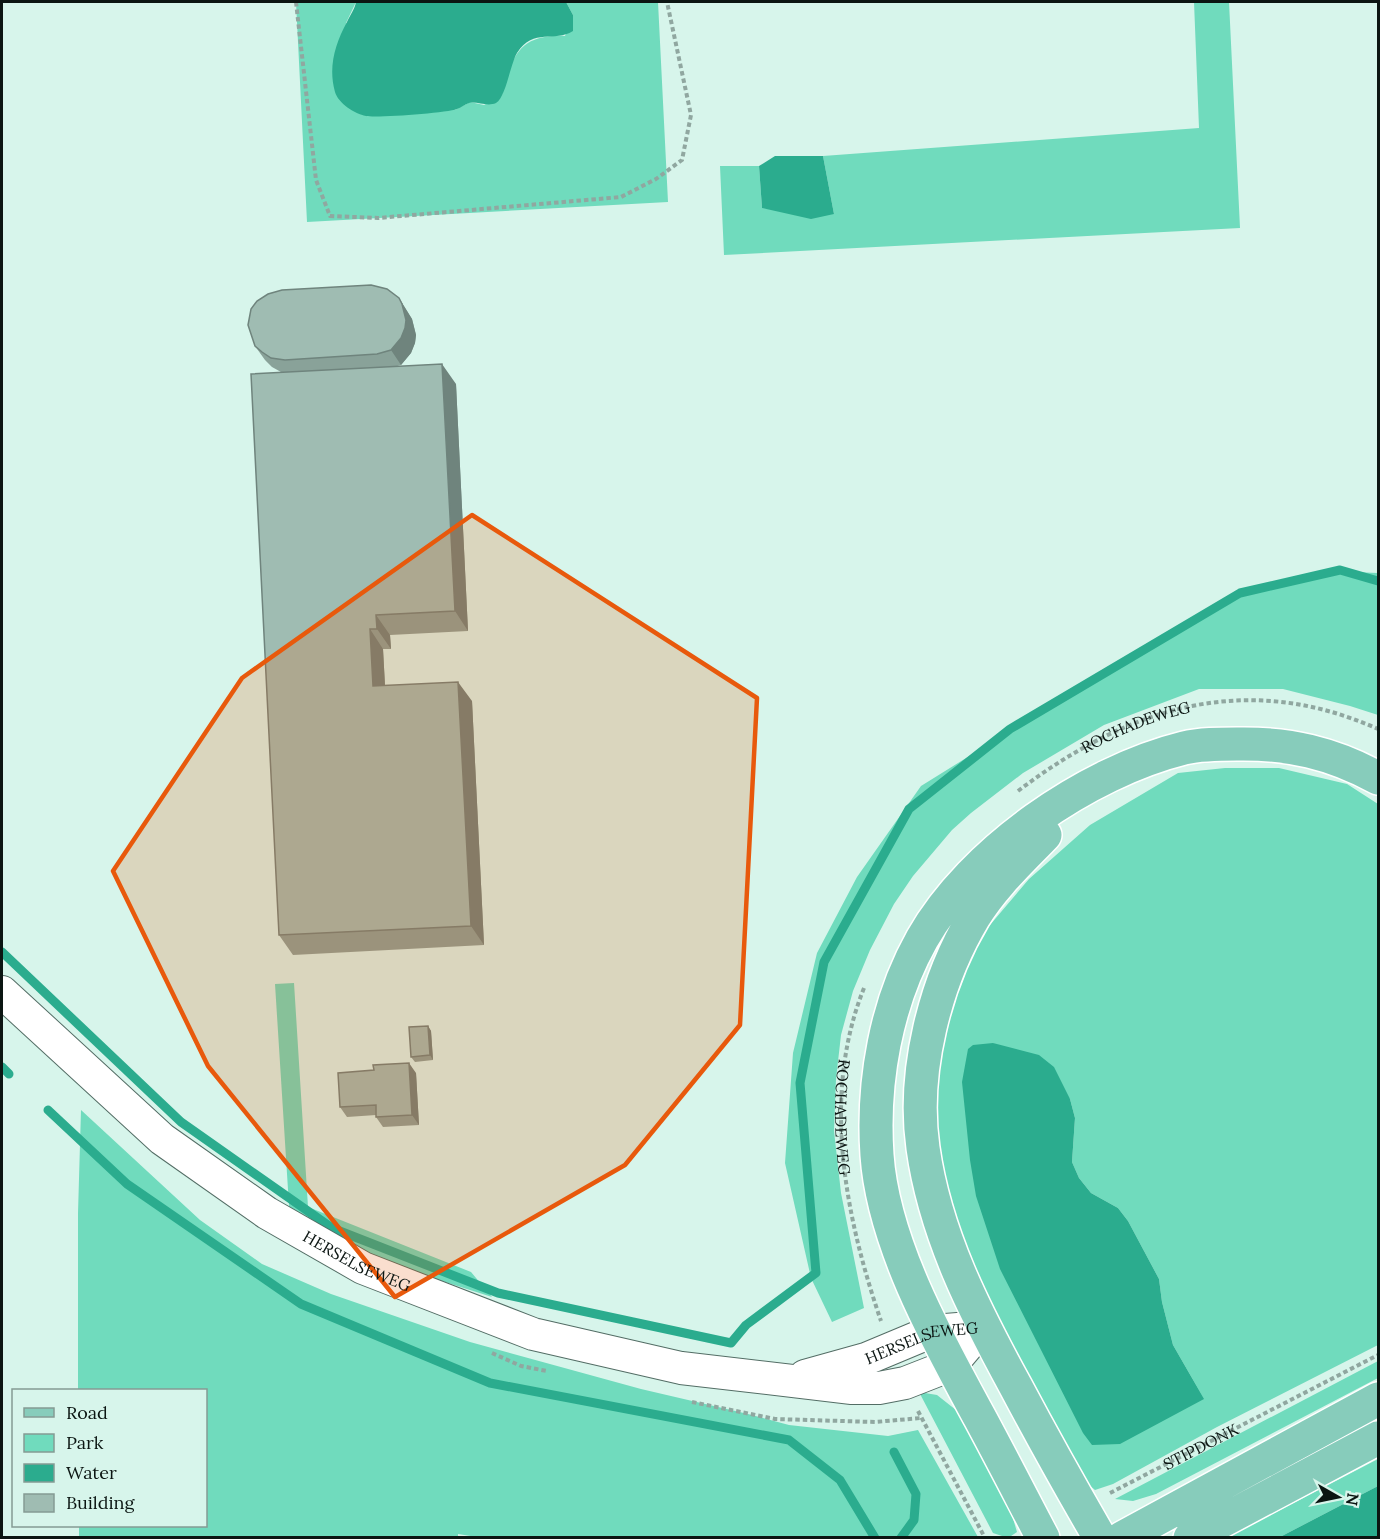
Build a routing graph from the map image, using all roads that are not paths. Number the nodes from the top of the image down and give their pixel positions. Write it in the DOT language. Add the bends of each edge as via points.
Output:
graph roads {
  1 [pos="1378,777"];
  2 [pos="1089,787"];
  3 [pos="2,992"];
  4 [pos="983,1327"];
  5 [pos="933,1331"];
  6 [pos="951,1365"];
  7 [pos="786,1380"];
  8 [pos="1378,1399"];
  9 [pos="1378,1438"];
  10 [pos="1043,1538"];
  11 [pos="1100,1538"];
  12 [pos="1122,1538"];
  13 [pos="1190,1538"];
  1 -- 2 [label="main road, ROCHADEWEG" via="1299,747 1218,744 1185,748 1147,760"];
  2 -- 4 [label="main road, ROCHADEWEG" via="1015,864 974,916 946,974 927,1037 922,1073 922,1146 950,1250"];
  2 -- 5 [label="main road, ROCHADEWEG" via="1027,824 970,876 923,938 900,987 887,1029 877,1089 877,1158 893,1235"];
  3 -- 7 [label="street, HERSELSEWEG" via="162,1139 267,1213 363,1268 533,1334 681,1368"];
  4 -- 5 [label="street, HERSELSEWEG"];
  4 -- 6 [label="street, HERSELSEWEG"];
  4 -- 11 [label="main road, ROCHADEWEG"];
  5 -- 6 [label="main road, ROCHADEWEG"];
  5 -- 7 [label="street, HERSELSEWEG" via="891,1350"];
  6 -- 7 [label="street, HERSELSEWEG" via="905,1383 879,1388"];
  6 -- 10 [label="main road, ROCHADEWEG"];
  8 -- 12 [label="main road"];
  9 -- 13 [label="main road"];
}
